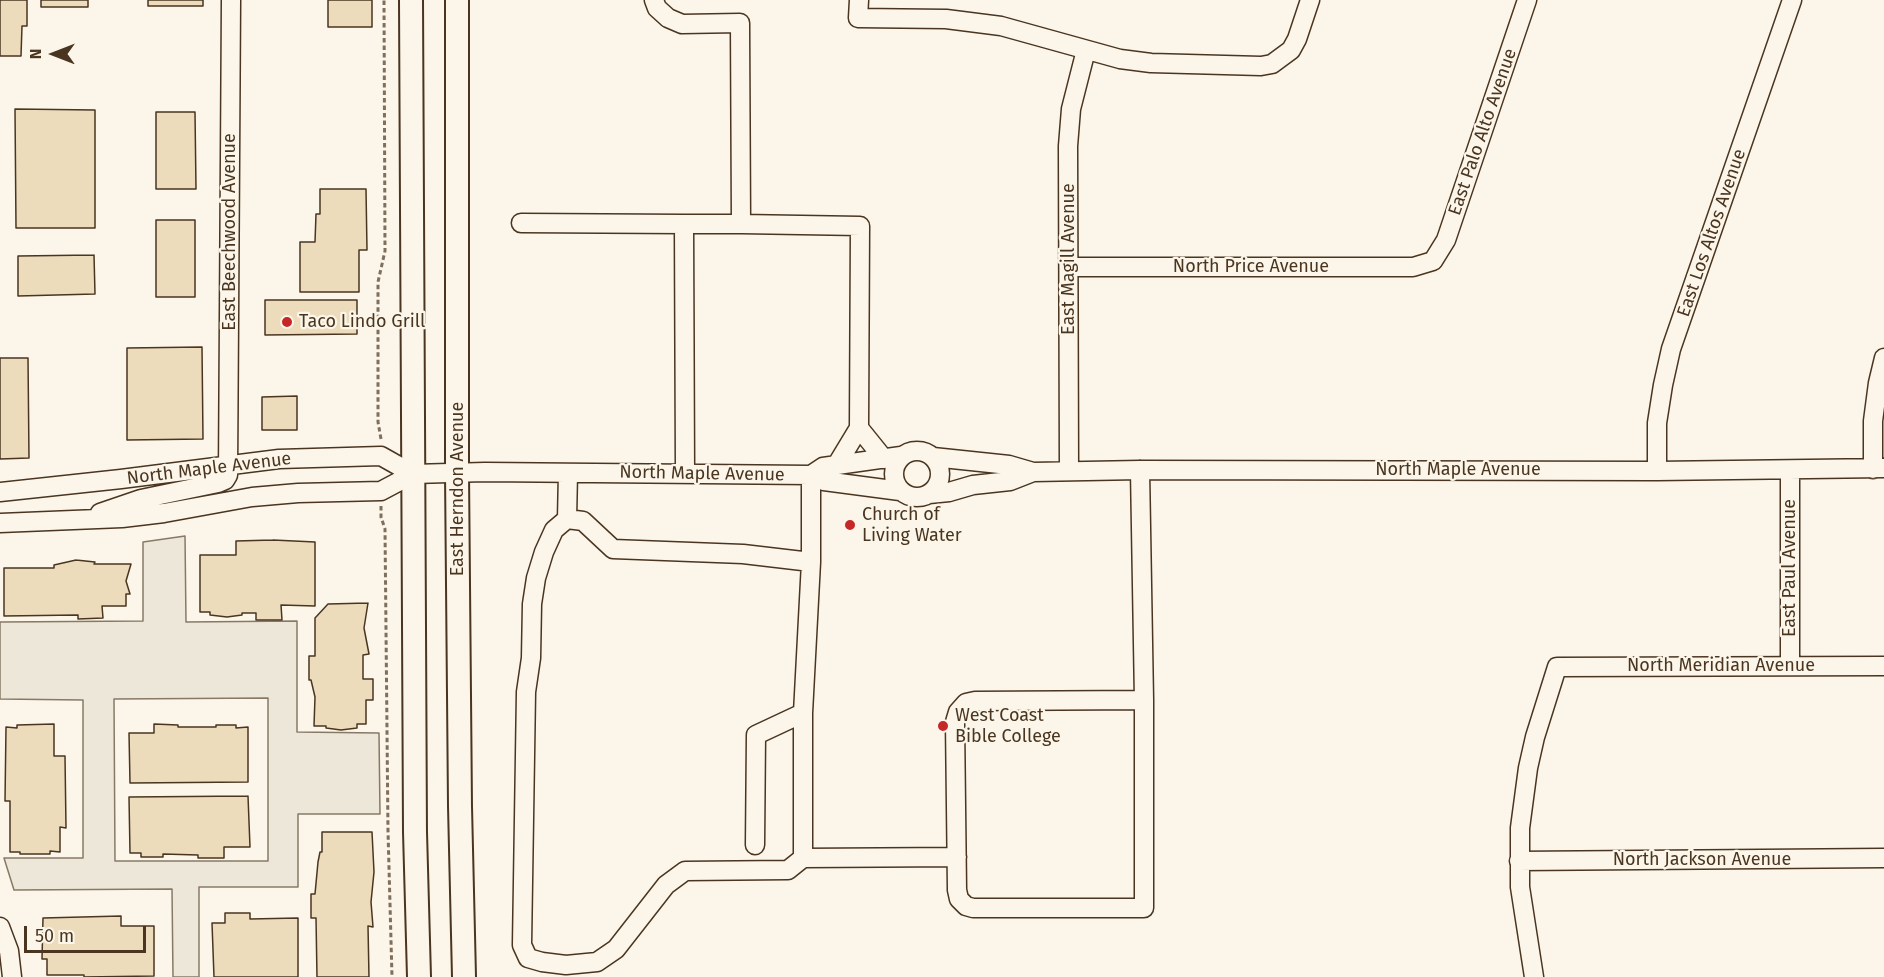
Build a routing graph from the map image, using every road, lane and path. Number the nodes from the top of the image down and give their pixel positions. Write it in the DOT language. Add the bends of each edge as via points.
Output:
graph roads {
  1 [pos="231,0"];
  2 [pos="384,0"];
  3 [pos="411,0"];
  4 [pos="458,0"];
  5 [pos="654,0"];
  6 [pos="1310,0"];
  7 [pos="1527,0"];
  8 [pos="1792,0"];
  9 [pos="859,9"];
  10 [pos="1086,50"];
  11 [pos="521,223"];
  12 [pos="684,224"];
  13 [pos="741,224"];
  14 [pos="1433,261"];
  15 [pos="1069,267"];
  16 [pos="1884,358"];
  17 [pos="859,428"];
  18 [pos="381,436"];
  19 [pos="892,457"];
  20 [pos="933,457"];
  21 [pos="229,464"];
  22 [pos="836,466"];
  23 [pos="1879,468"];
  24 [pos="1140,470"];
  25 [pos="1790,470"];
  26 [pos="1069,471"];
  27 [pos="1657,471"];
  28 [pos="1033,472"];
  29 [pos="457,473"];
  30 [pos="568,473"];
  31 [pos="413,474"];
  32 [pos="685,474"];
  33 [pos="811,475"];
  34 [pos="900,491"];
  35 [pos="0,492"];
  36 [pos="929,494"];
  37 [pos="381,517"];
  38 [pos="567,519"];
  39 [pos="83,520"];
  40 [pos="0,523"];
  41 [pos="811,561"];
  42 [pos="1790,666"];
  43 [pos="1884,666"];
  44 [pos="1144,700"];
  45 [pos="803,713"];
  46 [pos="755,845"];
  47 [pos="957,857"];
  48 [pos="803,858"];
  49 [pos="1884,858"];
  50 [pos="1519,861"];
  51 [pos="0,927"];
  52 [pos="12,977"];
  53 [pos="392,977"];
  54 [pos="419,977"];
  55 [pos="464,977"];
  56 [pos="1534,977"];
  1 -- 21 [label="street, East Beechwood Avenue"];
  2 -- 18 [label="path" via="385,251 378,282"];
  3 -- 31 [label="main road"];
  4 -- 29 [label="main road, East Herndon Avenue"];
  5 -- 13 [label="street" via="668,18 682,24 740,23"];
  6 -- 10 [label="street" via="1291,50 1272,64 1151,63"];
  7 -- 14 [label="street, East Palo Alto Avenue" via="1446,240"];
  8 -- 27 [label="street, East Los Altos Avenue" via="1671,349 1657,423"];
  9 -- 10 [label="street" via="1001,26"];
  10 -- 15 [label="street, East Magill Avenue" via="1069,127"];
  11 -- 12 [label="street"];
  12 -- 13 [label="street"];
  12 -- 32 [label="street"];
  13 -- 17 [label="street" via="860,226"];
  14 -- 15 [label="street, North Price Avenue" via="1413,267"];
  15 -- 26 [label="street, East Magill Avenue"];
  16 -- 23 [label="street" via="1874,421"];
  17 -- 19 [label="street"];
  17 -- 22 [label="street"];
  19 -- 20 [label="street, North Maple Avenue" via="914,450"];
  19 -- 22 [label="street, North Maple Avenue"];
  19 -- 34 [label="street" via="896,462 893,477"];
  20 -- 28 [label="street, North Maple Avenue" via="1009,465"];
  20 -- 36 [label="street" via="940,477"];
  21 -- 31 [label="street, North Maple Avenue" via="381,456"];
  21 -- 35 [label="street, North Maple Avenue"];
  21 -- 39 [label="street" via="228,475 218,483 141,499"];
  22 -- 33 [label="street, North Maple Avenue" via="823,467"];
  23 -- 25 [label="street, North Maple Avenue"];
  24 -- 26 [label="street, North Maple Avenue"];
  24 -- 27 [label="street, North Maple Avenue"];
  24 -- 44 [label="street"];
  25 -- 27 [label="street, North Maple Avenue"];
  25 -- 42 [label="street, East Paul Avenue"];
  26 -- 28 [label="street, North Maple Avenue"];
  28 -- 36 [label="street, North Maple Avenue" via="1010,481"];
  29 -- 30 [label="street, North Maple Avenue"];
  29 -- 31 [label="street, North Maple Avenue"];
  29 -- 55 [label="main road, East Herndon Avenue"];
  30 -- 32 [label="street, North Maple Avenue"];
  30 -- 38 [label="street"];
  31 -- 39 [label="street, North Maple Avenue" via="381,491 298,493 164,513"];
  31 -- 54 [label="main road" via="414,832"];
  32 -- 33 [label="street, North Maple Avenue"];
  33 -- 34 [label="street, North Maple Avenue" via="824,482"];
  33 -- 41 [label="street"];
  34 -- 36 [label="street, North Maple Avenue" via="914,498"];
  37 -- 53 [label="path" via="386,529"];
  38 -- 41 [label="street" via="584,521 613,549"];
  38 -- 48 [label="street" via="554,530 544,552 532,604 526,692 522,945 528,958 566,965 597,962 616,949 666,885 685,871 788,870"];
  39 -- 40 [label="street, North Maple Avenue"];
  41 -- 45 [label="street"];
  42 -- 43 [label="street, North Meridian Avenue"];
  42 -- 50 [label="street, North Meridian Avenue" via="1557,667 1528,768"];
  44 -- 47 [label="street" via="966,703 955,722"];
  44 -- 47 [label="street" via="1144,908 973,908 959,899"];
  45 -- 46 [label="street" via="756,735"];
  45 -- 48 [label="street"];
  47 -- 48 [label="street"];
  49 -- 50 [label="street, North Jackson Avenue"];
  50 -- 56 [label="street"];
  51 -- 52 [label="street" via="9,951"];
}
